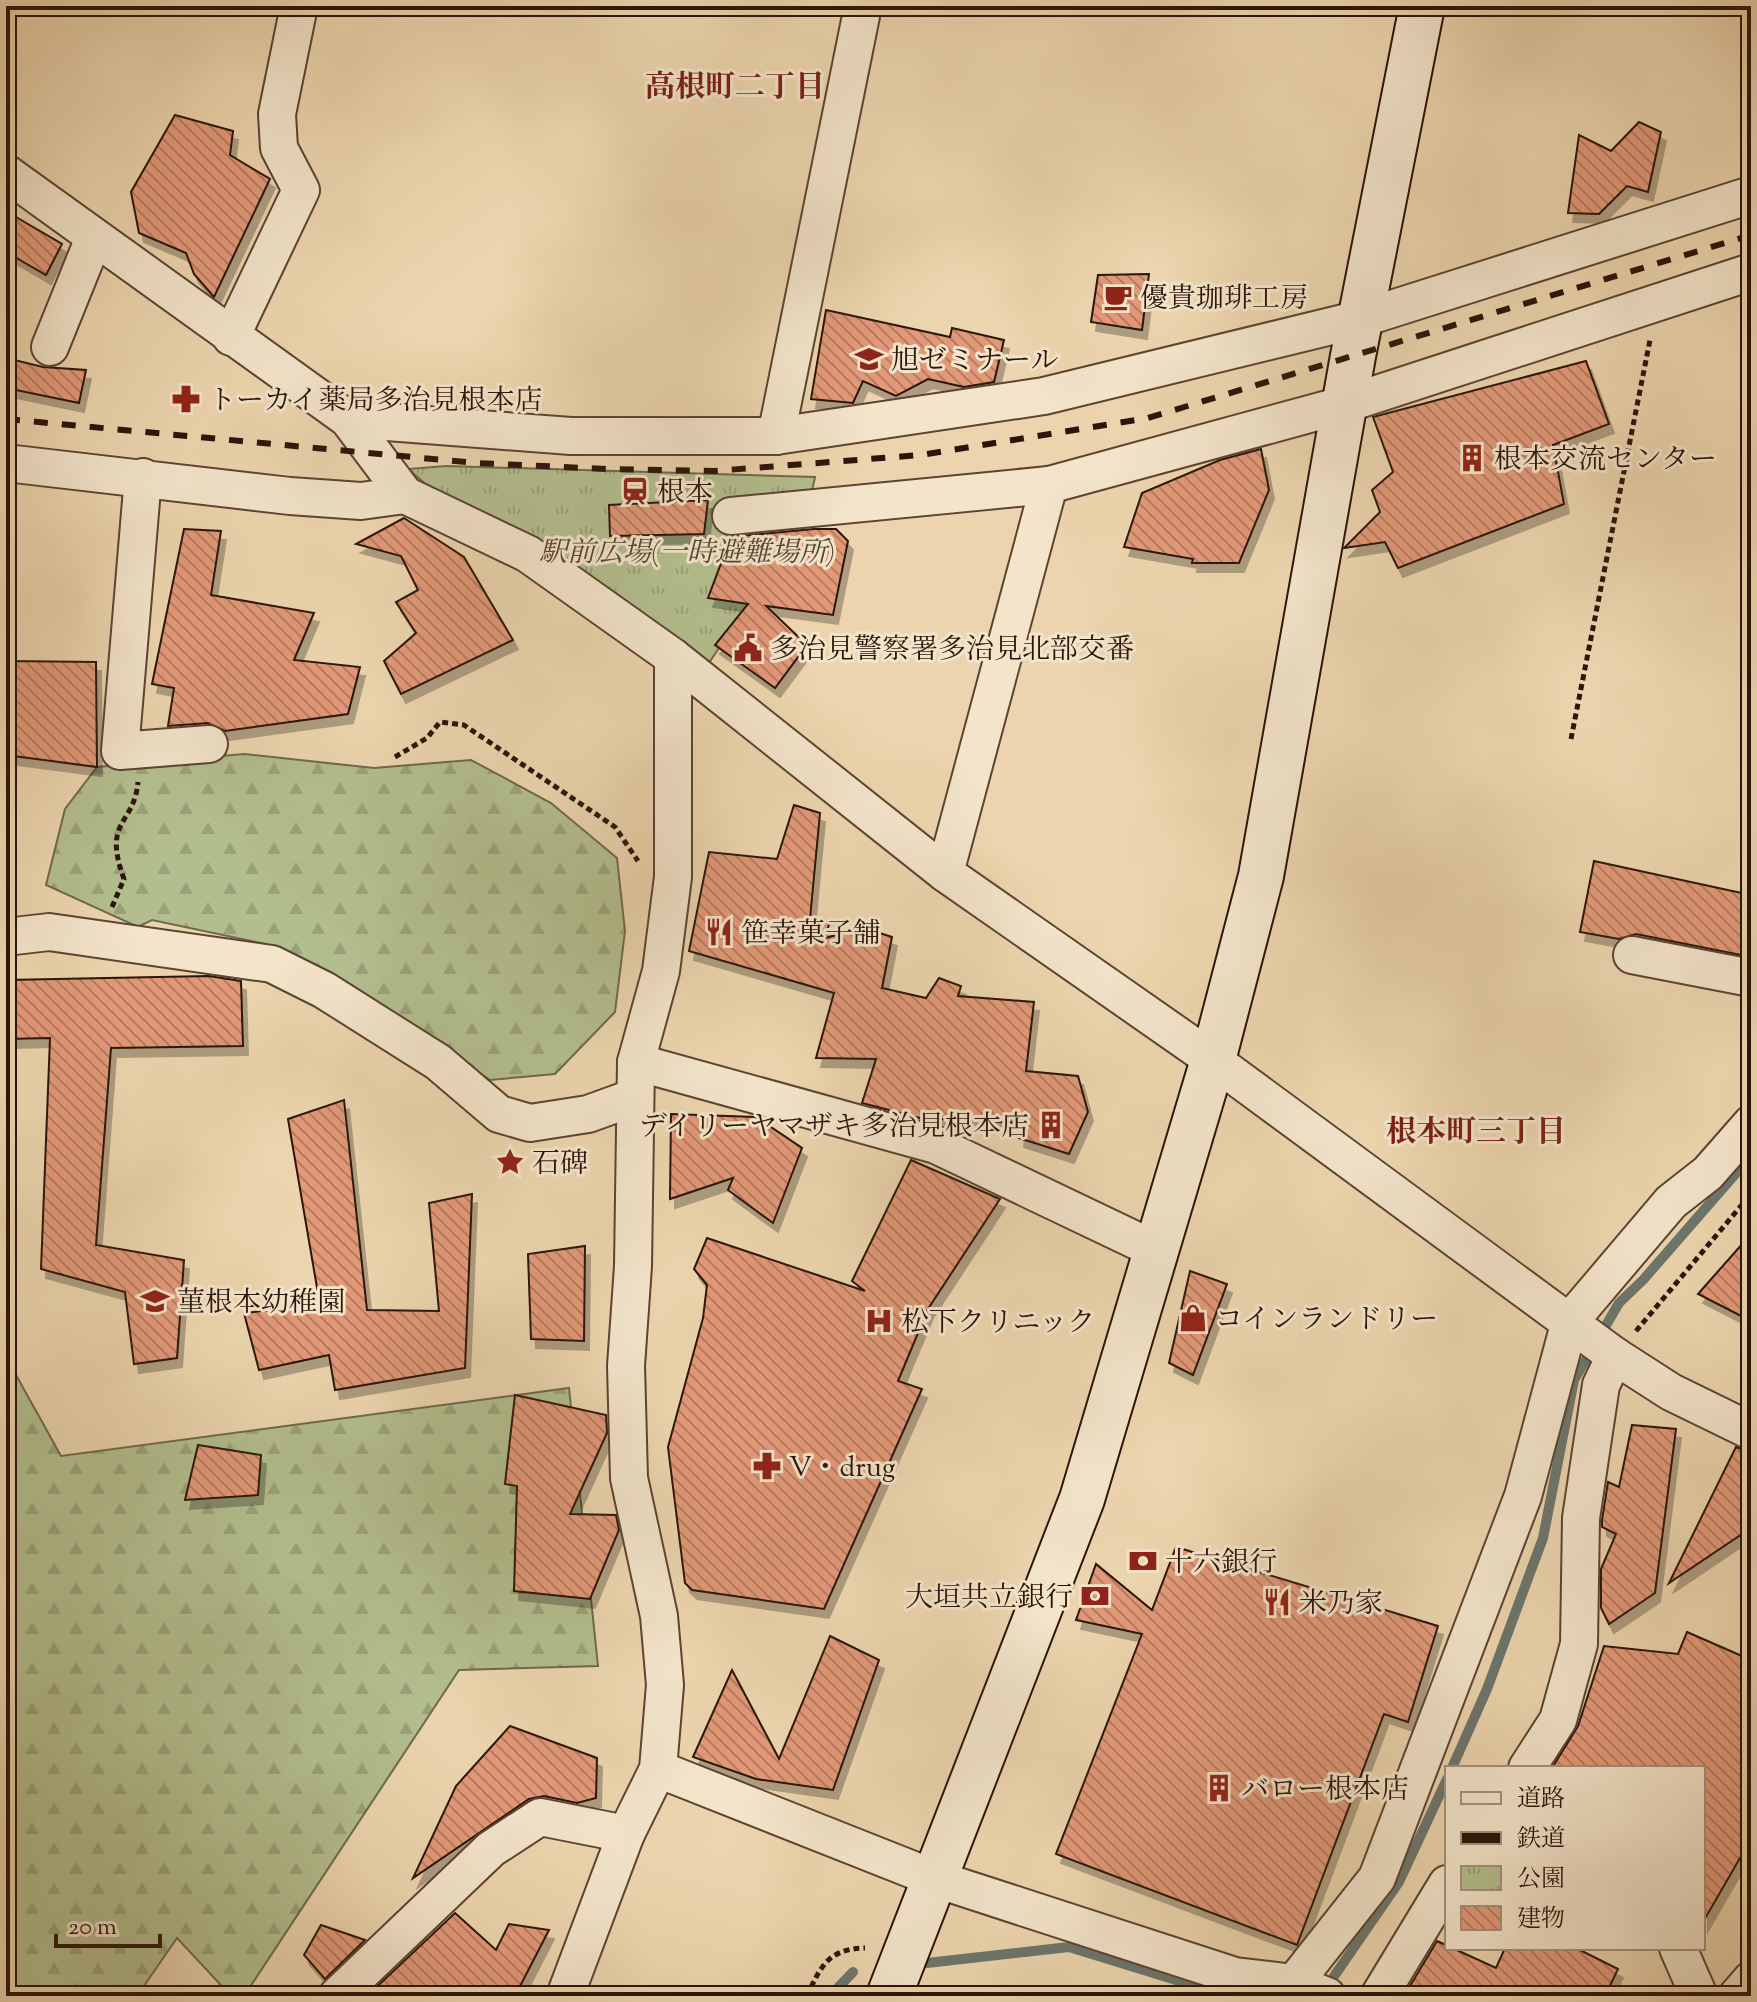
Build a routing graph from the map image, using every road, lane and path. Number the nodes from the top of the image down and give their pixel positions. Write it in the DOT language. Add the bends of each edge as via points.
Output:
graph roads {
  1 [pos="299,6"];
  2 [pos="863,6"];
  3 [pos="1422,6"];
  4 [pos="6,173"];
  5 [pos="1751,195"];
  6 [pos="94,238"];
  7 [pos="1751,272"];
  8 [pos="1646,305"];
  9 [pos="1360,319"];
  10 [pos="231,337"];
  11 [pos="50,347"];
  12 [pos="1346,404"];
  13 [pos="348,419"];
  14 [pos="776,436"];
  15 [pos="6,463"];
  16 [pos="143,477"];
  17 [pos="1049,485"];
  18 [pos="405,495"];
  19 [pos="731,516"];
  20 [pos="673,657"];
  21 [pos="1571,739"];
  22 [pos="209,744"];
  23 [pos="142,750"];
  24 [pos="395,757"];
  25 [pos="643,868"];
  26 [pos="945,873"];
  27 [pos="6,937"];
  28 [pos="103,942"];
  29 [pos="1632,955"];
  30 [pos="1751,978"];
  31 [pos="1213,1060"];
  32 [pos="636,1062"];
  33 [pos="635,1097"];
  34 [pos="1751,1124"];
  35 [pos="1751,1194"];
  36 [pos="1158,1251"];
  37 [pos="1570,1321"];
  38 [pos="1615,1356"];
  39 [pos="1751,1431"];
  40 [pos="1528,1766"];
  41 [pos="658,1769"];
  42 [pos="626,1834"];
  43 [pos="936,1879"];
  44 [pos="1445,1887"];
  45 [pos="907,1946"];
  46 [pos="1679,1950"];
  47 [pos="1751,1980"];
  48 [pos="1310,1990"];
  49 [pos="337,1996"];
  50 [pos="565,1996"];
  51 [pos="807,1996"];
  52 [pos="889,1996"];
  53 [pos="1379,1996"];
  54 [pos="1699,1996"];
  55 [pos="1737,1996"];
  1 -- 10 [label="street" via="277,114 279,148 301,190"];
  2 -- 14 [label="street"];
  3 -- 9 [label="street"];
  4 -- 6 [label="street"];
  5 -- 9 [label="street"];
  6 -- 10 [label="street"];
  6 -- 11 [label="street"];
  7 -- 8 [label="street"];
  8 -- 12 [label="street"];
  8 -- 21 [label="path" via="1653,325"];
  9 -- 12 [label="street"];
  9 -- 14 [label="street" via="1044,396"];
  10 -- 13 [label="street"];
  12 -- 17 [label="street"];
  12 -- 31 [label="street" via="1261,876"];
  13 -- 14 [label="street" via="571,436"];
  13 -- 18 [label="street"];
  15 -- 16 [label="street"];
  16 -- 18 [label="street" via="361,501"];
  16 -- 23 [label="street" via="120,751"];
  17 -- 19 [label="street"];
  17 -- 26 [label="street"];
  18 -- 20 [label="street" via="528,554"];
  20 -- 26 [label="street"];
  20 -- 32 [label="street" via="673,877 661,971"];
  22 -- 23 [label="street"];
  23 -- 28 [label="path" via="138,790 117,828 115,856 124,879 105,923"];
  24 -- 25 [label="path" via="427,738 440,722 464,725 615,827"];
  26 -- 31 [label="street"];
  27 -- 28 [label="street" via="49,932"];
  28 -- 33 [label="street" via="272,964 324,990 438,1062 499,1114 530,1123 588,1114"];
  29 -- 30 [label="street"];
  31 -- 36 [label="street"];
  31 -- 37 [label="street"];
  32 -- 33 [label="street"];
  32 -- 36 [label="street" via="936,1145"];
  33 -- 41 [label="street" via="626,1366 629,1478 664,1651"];
  34 -- 37 [label="street" via="1708,1173 1671,1202"];
  35 -- 38 [label="path"];
  36 -- 43 [label="street" via="1082,1499"];
  37 -- 38 [label="street"];
  37 -- 48 [label="street" via="1523,1496 1377,1878"];
  38 -- 39 [label="street" via="1671,1392"];
  38 -- 40 [label="street" via="1601,1385 1581,1518 1579,1644 1558,1720"];
  41 -- 42 [label="street"];
  41 -- 43 [label="street"];
  42 -- 49 [label="street" via="540,1817 491,1849"];
  42 -- 50 [label="street"];
  43 -- 45 [label="street"];
  43 -- 48 [label="street" via="1235,1976"];
  44 -- 53 [label="street"];
  45 -- 51 [label="path" via="850,1948 836,1955 823,1962"];
  45 -- 52 [label="street"];
  46 -- 54 [label="street"];
  47 -- 55 [label="street"];
}
